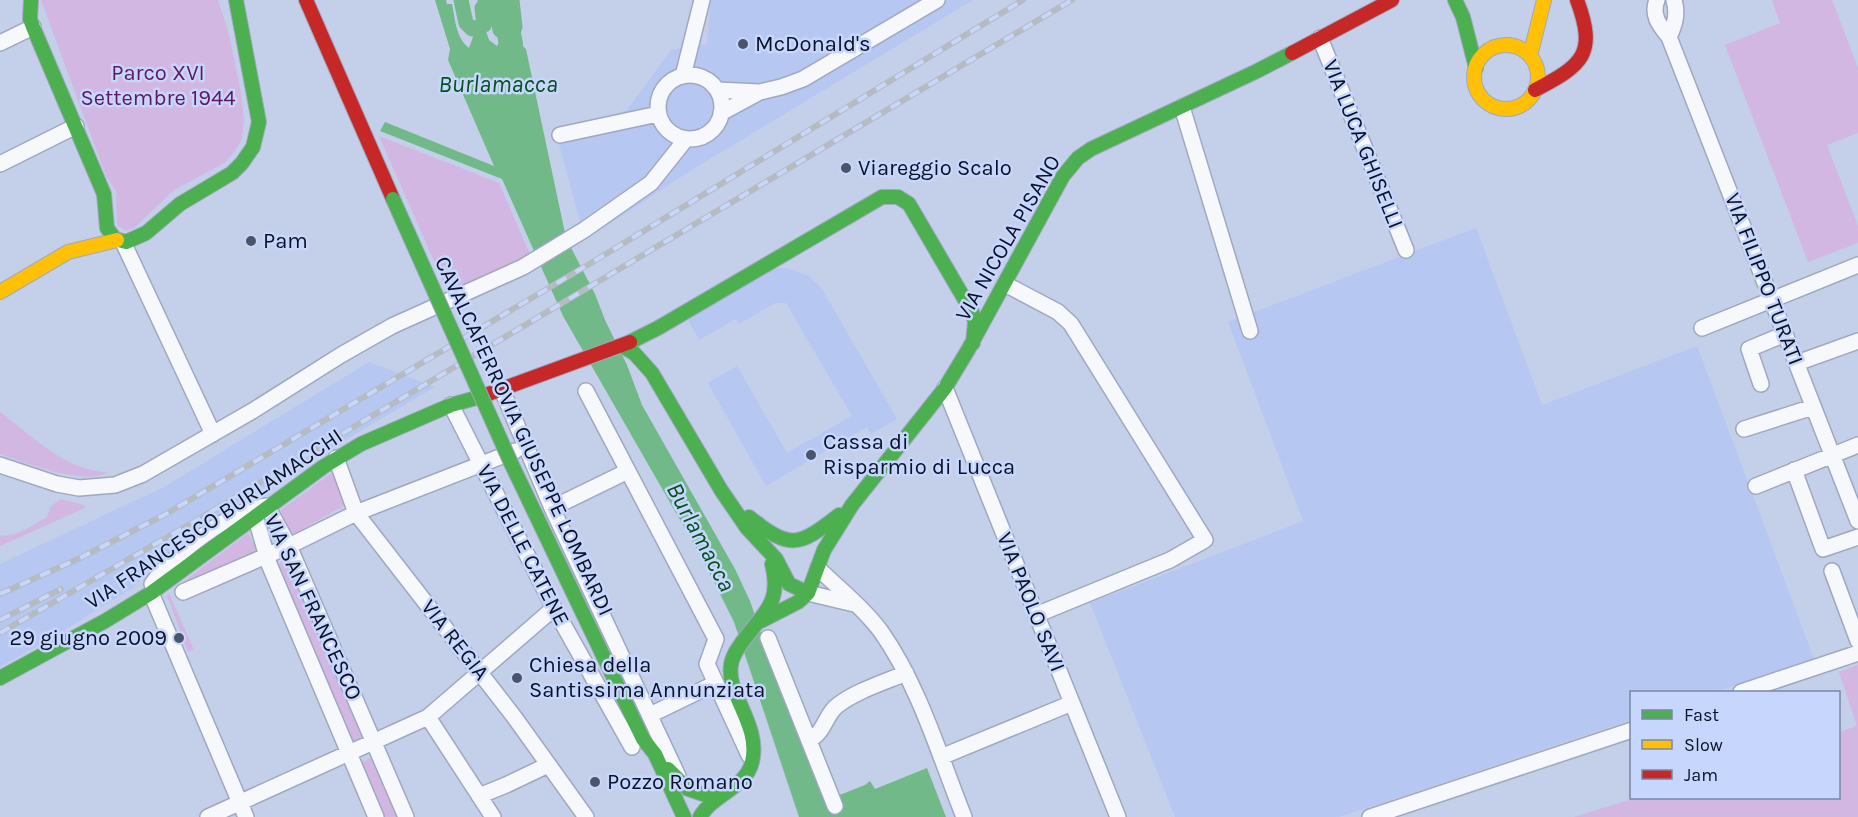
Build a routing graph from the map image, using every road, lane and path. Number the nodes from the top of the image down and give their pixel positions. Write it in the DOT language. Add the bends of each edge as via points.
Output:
graph roads {
  1 [pos="22,0"];
  2 [pos="31,0"];
  3 [pos="236,0"];
  4 [pos="306,0"];
  5 [pos="702,0"];
  6 [pos="937,0"];
  7 [pos="1392,0"];
  8 [pos="1455,0"];
  9 [pos="1537,0"];
  10 [pos="1544,0"];
  11 [pos="1577,0"];
  12 [pos="1657,0"];
  13 [pos="1674,0"];
  14 [pos="1463,16"];
  15 [pos="32,23"];
  16 [pos="696,31"];
  17 [pos="1669,37"];
  18 [pos="1320,38"];
  19 [pos="0,43"];
  20 [pos="1501,46"];
  21 [pos="1532,59"];
  22 [pos="1577,63"];
  23 [pos="1476,68"];
  24 [pos="683,76"];
  25 [pos="703,78"];
  26 [pos="717,90"];
  27 [pos="1535,90"];
  28 [pos="760,92"];
  29 [pos="1182,106"];
  30 [pos="721,113"];
  31 [pos="658,114"];
  32 [pos="75,126"];
  33 [pos="560,135"];
  34 [pos="686,139"];
  35 [pos="0,164"];
  36 [pos="105,218"];
  37 [pos="120,241"];
  38 [pos="1406,250"];
  39 [pos="69,252"];
  40 [pos="1858,265"];
  41 [pos="1003,287"];
  42 [pos="960,290"];
  43 [pos="0,292"];
  44 [pos="1772,300"];
  45 [pos="658,328"];
  46 [pos="1702,328"];
  47 [pos="1250,331"];
  48 [pos="1785,334"];
  49 [pos="1858,341"];
  50 [pos="973,343"];
  51 [pos="622,346"];
  52 [pos="1797,363"];
  53 [pos="1761,384"];
  54 [pos="662,388"];
  55 [pos="945,388"];
  56 [pos="502,390"];
  57 [pos="586,392"];
  58 [pos="451,405"];
  59 [pos="1814,407"];
  60 [pos="1744,429"];
  61 [pos="213,434"];
  62 [pos="1858,445"];
  63 [pos="526,446"];
  64 [pos="1831,454"];
  65 [pos="336,458"];
  66 [pos="481,464"];
  67 [pos="0,465"];
  68 [pos="1794,470"];
  69 [pos="628,471"];
  70 [pos="1756,486"];
  71 [pos="721,490"];
  72 [pos="852,505"];
  73 [pos="552,508"];
  74 [pos="261,511"];
  75 [pos="356,513"];
  76 [pos="1858,520"];
  77 [pos="1858,537"];
  78 [pos="289,546"];
  79 [pos="765,549"];
  80 [pos="266,555"];
  81 [pos="818,568"];
  82 [pos="1832,571"];
  83 [pos="183,592"];
  84 [pos="807,593"];
  85 [pos="148,594"];
  86 [pos="854,604"];
  87 [pos="554,608"];
  88 [pos="1036,615"];
  89 [pos="761,621"];
  90 [pos="768,638"];
  91 [pos="1858,641"];
  92 [pos="1858,653"];
  93 [pos="480,672"];
  94 [pos="906,673"];
  95 [pos="0,678"];
  96 [pos="716,683"];
  97 [pos="1748,691"];
  98 [pos="1072,703"];
  99 [pos="650,715"];
  100 [pos="428,717"];
  101 [pos="1630,731"];
  102 [pos="809,740"];
  103 [pos="374,743"];
  104 [pos="637,743"];
  105 [pos="349,754"];
  106 [pos="655,754"];
  107 [pos="940,757"];
  108 [pos="753,764"];
  109 [pos="548,765"];
  110 [pos="681,785"];
  111 [pos="479,796"];
  112 [pos="714,798"];
  113 [pos="835,806"];
  114 [pos="243,810"];
  115 [pos="668,815"];
  116 [pos="208,817"];
  117 [pos="376,817"];
  118 [pos="406,817"];
  119 [pos="493,817"];
  120 [pos="586,817"];
  121 [pos="685,817"];
  122 [pos="700,817"];
  123 [pos="964,817"];
  124 [pos="1118,817"];
  125 [pos="1370,817"];
  1 -- 15 [label="street"];
  2 -- 15 [label="street"];
  3 -- 37 [label="street" via="258,122 253,147 229,176 187,200 138,237"];
  4 -- 104 [label="street, CAVALCAFERROVIA GIUSEPPE LOMBARDI, bridge"];
  5 -- 16 [label="street"];
  6 -- 28 [label="street" via="803,79"];
  7 -- 18 [label="street, VIA NICOLA PISANO"];
  8 -- 14 [label="street"];
  9 -- 20 [label="street" via="1521,27"];
  10 -- 21 [label="street"];
  11 -- 22 [label="street" via="1587,40"];
  12 -- 17 [label="street, VIA FILIPPO TURATI" via="1657,22"];
  13 -- 17 [label="street" via="1677,11"];
  14 -- 20 [label="street" via="1482,36"];
  14 -- 23 [label="street"];
  15 -- 19 [label="street"];
  15 -- 32 [label="street"];
  16 -- 24 [label="street"];
  16 -- 25 [label="street"];
  17 -- 44 [label="street, VIA FILIPPO TURATI"];
  18 -- 29 [label="street, VIA NICOLA PISANO"];
  18 -- 38 [label="street, VIA LUCA GHISELLI"];
  20 -- 21 [label="street" via="1519,48"];
  20 -- 23 [label="street" via="1484,54"];
  21 -- 22 [label="street" via="1558,66"];
  21 -- 27 [label="street" via="1538,76"];
  22 -- 27 [label="street"];
  23 -- 27 [label="street" via="1474,81 1478,93 1497,108 1524,104"];
  24 -- 25 [label="street"];
  24 -- 31 [label="street" via="668,83 661,93"];
  25 -- 26 [label="street"];
  26 -- 28 [label="street"];
  26 -- 30 [label="street"];
  28 -- 30 [label="street"];
  29 -- 41 [label="street, VIA NICOLA PISANO" via="1091,149 1074,162"];
  29 -- 47 [label="street"];
  30 -- 34 [label="street" via="709,133"];
  31 -- 33 [label="street"];
  31 -- 34 [label="street" via="668,131"];
  32 -- 35 [label="street"];
  32 -- 36 [label="street" via="104,194"];
  34 -- 61 [label="street" via="651,183 584,230 523,267 392,326"];
  36 -- 37 [label="street" via="107,230"];
  36 -- 39 [label="street" via="97,232"];
  37 -- 39 [label="street"];
  37 -- 61 [label="street"];
  39 -- 43 [label="street"];
  40 -- 44 [label="street"];
  41 -- 42 [label="street" via="979,297"];
  41 -- 50 [label="street, VIA NICOLA PISANO"];
  41 -- 88 [label="street" via="1058,312 1071,324 1204,540 1170,560"];
  42 -- 45 [label="street, VIA FRANCESCO BURLAMACCHI" via="909,204 888,195"];
  42 -- 50 [label="street" via="975,322"];
  44 -- 46 [label="street"];
  44 -- 48 [label="street, VIA FILIPPO TURATI"];
  45 -- 51 [label="street, VIA FRANCESCO BURLAMACCHI"];
  45 -- 54 [label="street" via="652,351"];
  48 -- 52 [label="street, VIA FILIPPO TURATI"];
  48 -- 53 [label="street" via="1749,349"];
  49 -- 52 [label="street"];
  50 -- 55 [label="street, VIA NICOLA PISANO"];
  51 -- 54 [label="street" via="639,358"];
  51 -- 56 [label="street, VIA FRANCESCO BURLAMACCHI"];
  52 -- 59 [label="street, VIA FILIPPO TURATI"];
  54 -- 71 [label="street"];
  55 -- 72 [label="street, VIA NICOLA PISANO"];
  55 -- 88 [label="street, VIA PAOLO SAVI"];
  56 -- 58 [label="street, VIA FRANCESCO BURLAMACCHI"];
  56 -- 63 [label="street"];
  57 -- 69 [label="street"];
  58 -- 65 [label="street, VIA FRANCESCO BURLAMACCHI"];
  58 -- 66 [label="street, VIA DELLE CATENE"];
  59 -- 60 [label="street"];
  59 -- 64 [label="street, VIA FILIPPO TURATI"];
  61 -- 67 [label="street" via="143,474 108,486 69,487"];
  62 -- 64 [label="street"];
  63 -- 66 [label="street"];
  63 -- 73 [label="street"];
  64 -- 68 [label="street"];
  64 -- 76 [label="street, VIA FILIPPO TURATI"];
  65 -- 74 [label="street, VIA FRANCESCO BURLAMACCHI"];
  65 -- 75 [label="street, VIA REGIA"];
  66 -- 75 [label="street"];
  66 -- 87 [label="street, VIA DELLE CATENE"];
  68 -- 70 [label="street"];
  68 -- 77 [label="street" via="1822,549"];
  69 -- 73 [label="street"];
  69 -- 96 [label="street" via="716,639 707,664"];
  71 -- 72 [label="street" via="766,531 789,543 808,538"];
  71 -- 79 [label="street"];
  72 -- 81 [label="street" via="824,550"];
  73 -- 99 [label="street"];
  74 -- 78 [label="street, VIA SAN FRANCESCO"];
  74 -- 80 [label="street, VIA SAN FRANCESCO"];
  74 -- 85 [label="street, VIA SAN FRANCESCO" via="246,509 208,532 165,569"];
  75 -- 78 [label="street"];
  75 -- 93 [label="street, VIA REGIA"];
  78 -- 80 [label="street"];
  78 -- 103 [label="street, VIA SAN FRANCESCO"];
  79 -- 84 [label="street" via="776,559 789,584"];
  79 -- 89 [label="street" via="777,583"];
  80 -- 83 [label="street"];
  80 -- 105 [label="street, VIA SAN FRANCESCO"];
  81 -- 84 [label="street"];
  81 -- 86 [label="street"];
  82 -- 91 [label="street"];
  84 -- 86 [label="street"];
  84 -- 89 [label="street"];
  85 -- 95 [label="street, VIA FRANCESCO BURLAMACCHI"];
  85 -- 114 [label="street"];
  86 -- 94 [label="street" via="882,632"];
  87 -- 93 [label="street"];
  87 -- 104 [label="street, VIA DELLE CATENE"];
  88 -- 98 [label="street, VIA PAOLO SAVI"];
  89 -- 108 [label="street" via="729,665 754,747"];
  90 -- 102 [label="street"];
  92 -- 97 [label="street"];
  93 -- 100 [label="street"];
  93 -- 109 [label="street, VIA REGIA"];
  94 -- 102 [label="street" via="838,705 820,732"];
  94 -- 107 [label="street"];
  96 -- 99 [label="street"];
  96 -- 108 [label="street"];
  98 -- 107 [label="street"];
  98 -- 124 [label="street, VIA PAOLO SAVI"];
  99 -- 110 [label="street"];
  100 -- 103 [label="street"];
  100 -- 111 [label="street"];
  101 -- 125 [label="street"];
  102 -- 113 [label="street"];
  103 -- 105 [label="street"];
  103 -- 118 [label="street, VIA SAN FRANCESCO"];
  104 -- 106 [label="street, CAVALCAFERROVIA GIUSEPPE LOMBARDI"];
  104 -- 115 [label="street" via="664,793"];
  105 -- 114 [label="street"];
  105 -- 117 [label="street, VIA SAN FRANCESCO"];
  106 -- 110 [label="street"];
  106 -- 121 [label="street, CAVALCAFERROVIA GIUSEPPE LOMBARDI"];
  107 -- 123 [label="street"];
  108 -- 112 [label="street" via="742,781"];
  109 -- 111 [label="street"];
  109 -- 120 [label="street, VIA REGIA"];
  110 -- 112 [label="street"];
  110 -- 121 [label="street"];
  111 -- 119 [label="street"];
  112 -- 122 [label="street"];
  114 -- 116 [label="street"];
}
